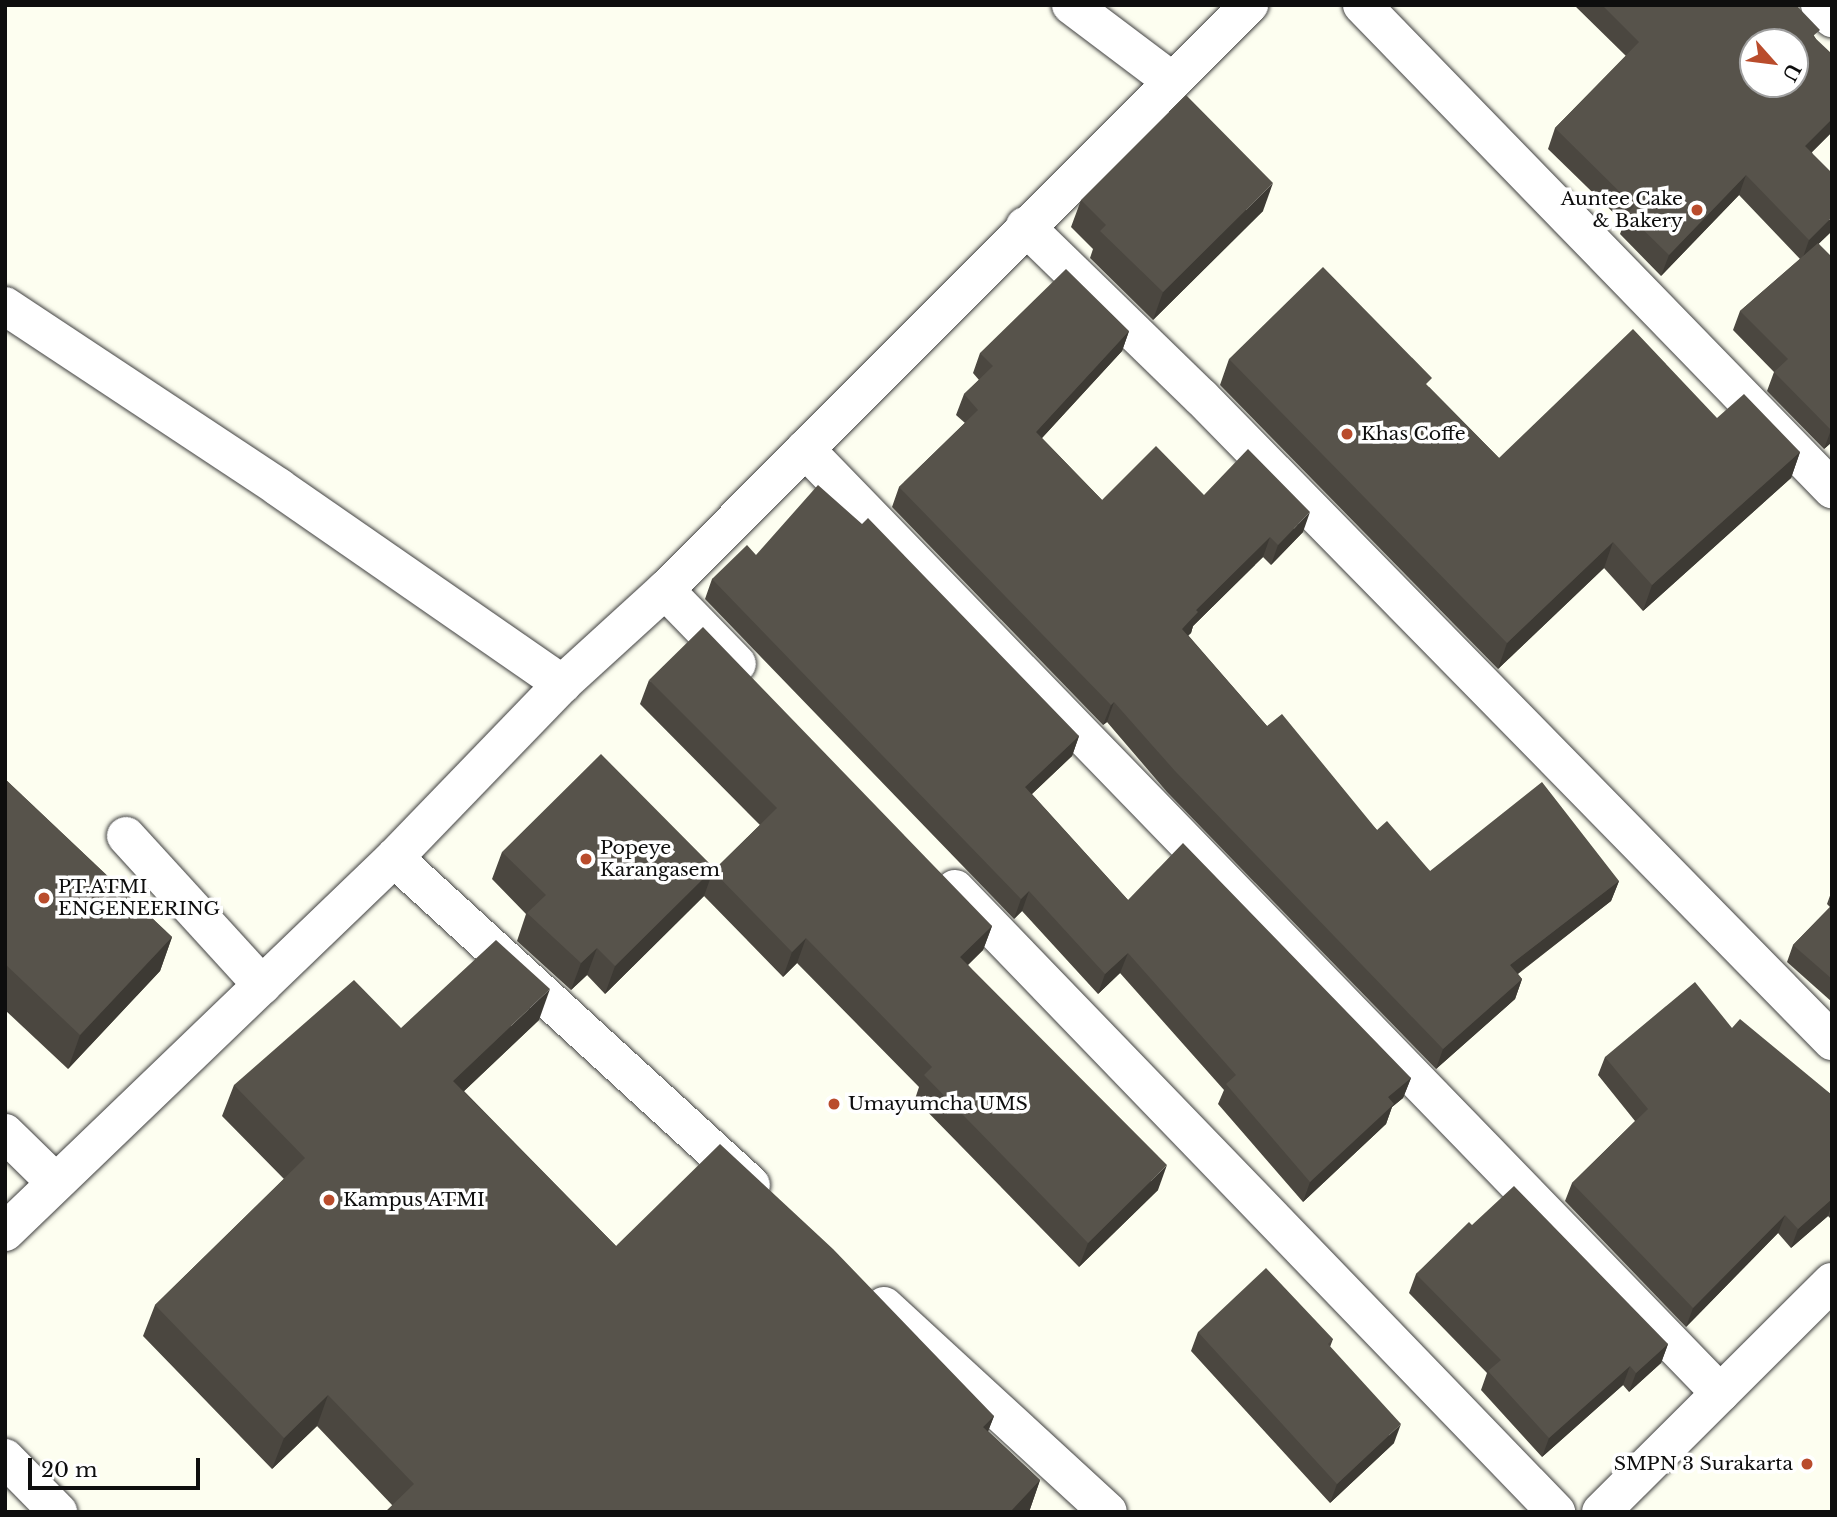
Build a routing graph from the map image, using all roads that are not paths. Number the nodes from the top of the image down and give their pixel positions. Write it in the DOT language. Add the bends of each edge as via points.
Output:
graph roads {
  1 [pos="1071,5"];
  2 [pos="1249,5"];
  3 [pos="1362,5"];
  4 [pos="1820,5"];
  5 [pos="1832,18"];
  6 [pos="1172,81"];
  7 [pos="1026,226"];
  8 [pos="5,306"];
  9 [pos="805,449"];
  10 [pos="1832,489"];
  11 [pos="665,590"];
  12 [pos="562,684"];
  13 [pos="762,690"];
  14 [pos="126,836"];
  15 [pos="394,858"];
  16 [pos="935,868"];
  17 [pos="262,985"];
  18 [pos="1832,1041"];
  19 [pos="5,1133"];
  20 [pos="56,1183"];
  21 [pos="779,1210"];
  22 [pos="5,1231"];
  23 [pos="1832,1282"];
  24 [pos="860,1284"];
  25 [pos="1720,1393"];
  26 [pos="5,1458"];
  27 [pos="58,1512"];
  28 [pos="1108,1512"];
  29 [pos="1556,1512"];
  30 [pos="1601,1512"];
  1 -- 6 [label="street"];
  2 -- 6 [label="street"];
  3 -- 10 [label="street"];
  4 -- 5 [label="street"];
  6 -- 7 [label="street"];
  7 -- 9 [label="street"];
  7 -- 18 [label="street" via="1201,397"];
  8 -- 12 [label="street" via="278,487"];
  9 -- 11 [label="street"];
  9 -- 25 [label="street"];
  11 -- 12 [label="street"];
  11 -- 13 [label="street"];
  12 -- 15 [label="street"];
  14 -- 17 [label="street"];
  15 -- 17 [label="street"];
  15 -- 21 [label="street"];
  16 -- 29 [label="street"];
  17 -- 20 [label="street"];
  19 -- 20 [label="street"];
  20 -- 22 [label="street"];
  23 -- 25 [label="street"];
  24 -- 28 [label="street"];
  25 -- 30 [label="street"];
  26 -- 27 [label="street"];
}
